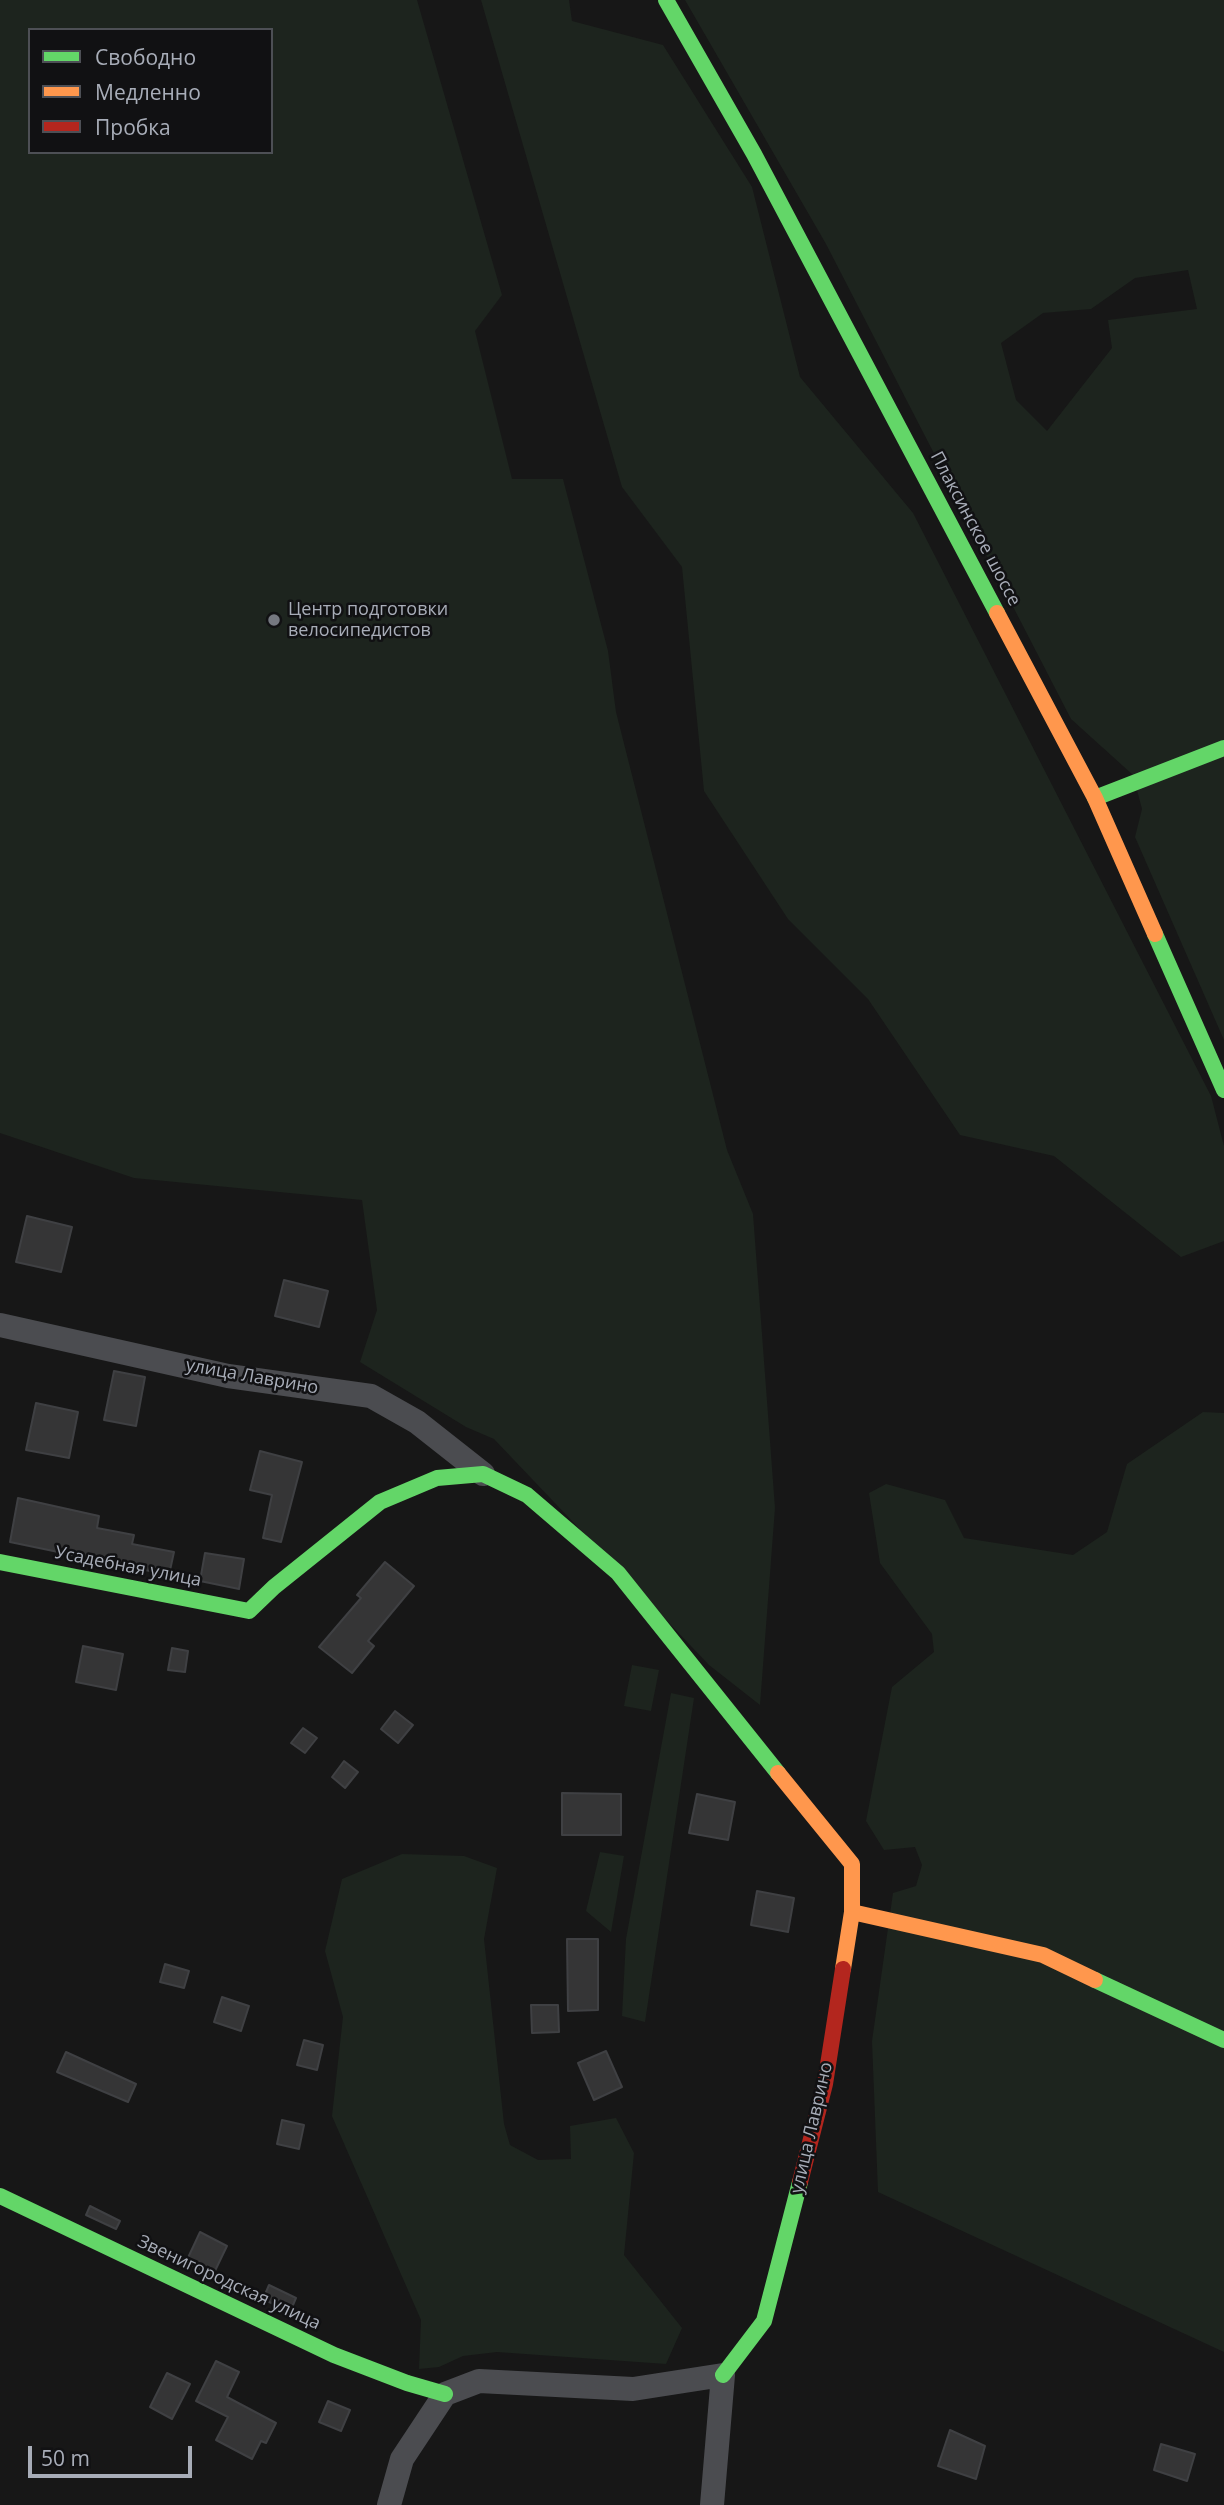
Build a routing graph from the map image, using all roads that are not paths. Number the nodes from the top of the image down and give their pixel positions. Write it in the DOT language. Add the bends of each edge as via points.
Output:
graph roads {
  1 [pos="666,0"];
  2 [pos="1224,748"];
  3 [pos="1095,798"];
  4 [pos="1224,1090"];
  5 [pos="0,1325"];
  6 [pos="483,1474"];
  7 [pos="0,1562"];
  8 [pos="852,1912"];
  9 [pos="1224,2040"];
  10 [pos="0,2196"];
  11 [pos="723,2375"];
  12 [pos="445,2394"];
  13 [pos="389,2505"];
  14 [pos="712,2505"];
  1 -- 3 [label="street, Плаксинское шоссе" via="754,154"];
  2 -- 3 [label="street"];
  3 -- 4 [label="street, Плаксинское шоссе"];
  5 -- 6 [label="street, улица Лаврино" via="228,1376 371,1396 417,1422"];
  6 -- 7 [label="street, Усадебная улица" via="437,1478 380,1502 249,1611"];
  6 -- 8 [label="street, улица Лаврино" via="527,1495 618,1573 852,1864"];
  8 -- 9 [label="street" via="1043,1955"];
  8 -- 11 [label="street, улица Лаврино" via="825,2084 764,2321"];
  10 -- 12 [label="street, Звенигородская улица" via="334,2355"];
  11 -- 12 [label="street" via="632,2389 479,2381"];
  11 -- 14 [label="street"];
  12 -- 13 [label="street" via="401,2459"];
}
